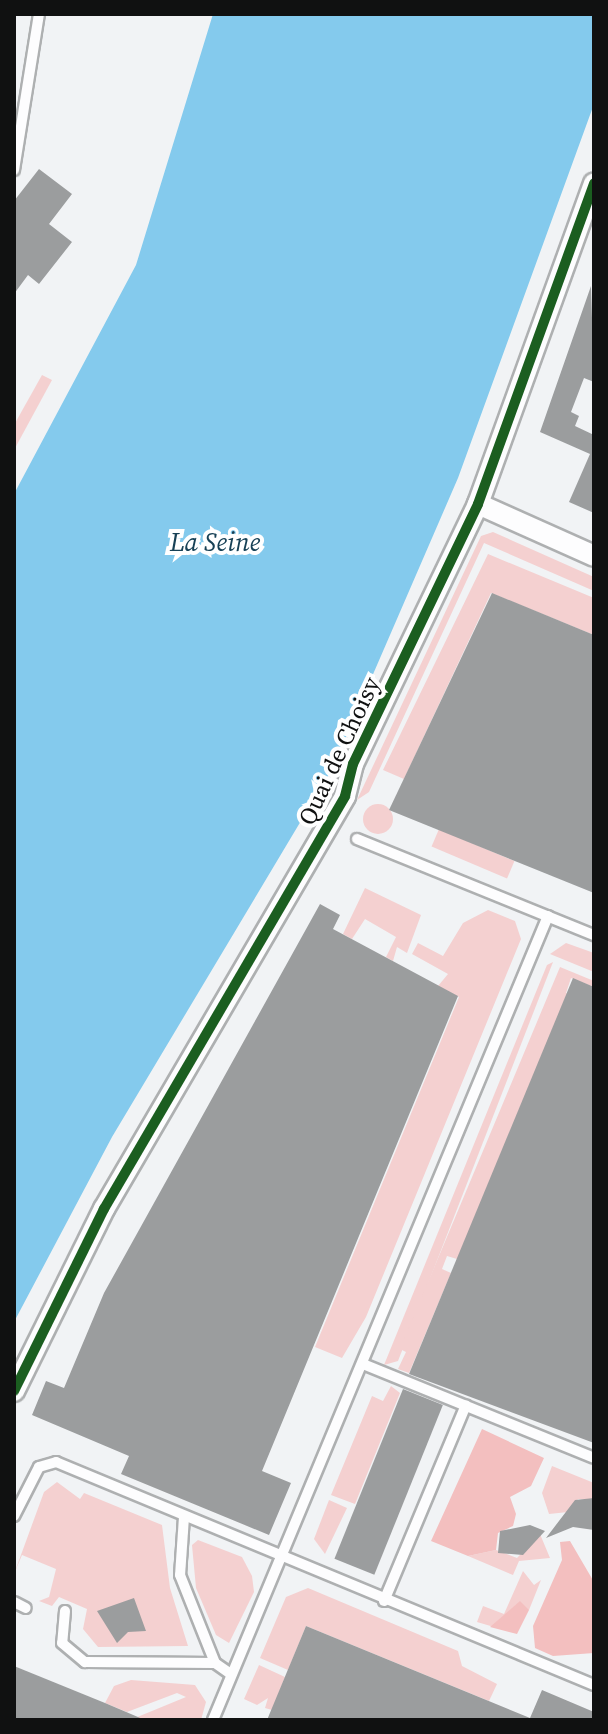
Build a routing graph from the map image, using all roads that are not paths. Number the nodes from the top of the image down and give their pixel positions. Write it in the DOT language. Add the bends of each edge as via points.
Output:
graph roads {
  1 [pos="39,14"];
  2 [pos="14,170"];
  3 [pos="594,183"];
  4 [pos="478,504"];
  5 [pos="594,556"];
  6 [pos="357,839"];
  7 [pos="548,916"];
  8 [pos="594,935"];
  9 [pos="363,1364"];
  10 [pos="14,1391"];
  11 [pos="466,1405"];
  12 [pos="594,1458"];
  13 [pos="14,1516"];
  14 [pos="184,1517"];
  15 [pos="283,1560"];
  16 [pos="384,1601"];
  17 [pos="14,1602"];
  18 [pos="26,1608"];
  19 [pos="65,1611"];
  20 [pos="215,1663"];
  21 [pos="231,1674"];
  22 [pos="594,1685"];
  23 [pos="213,1720"];
  1 -- 2 [label="lane"];
  3 -- 4 [label="street, Quai de Choisy"];
  4 -- 5 [label="street"];
  4 -- 10 [label="street, Quai de Choisy" via="353,764 345,796 104,1209"];
  6 -- 7 [label="lane"];
  7 -- 8 [label="lane"];
  7 -- 9 [label="lane"];
  9 -- 11 [label="lane"];
  9 -- 15 [label="lane"];
  11 -- 12 [label="lane"];
  11 -- 16 [label="lane"];
  13 -- 14 [label="lane" via="39,1467 56,1462"];
  14 -- 15 [label="lane"];
  14 -- 20 [label="lane" via="180,1575"];
  15 -- 16 [label="lane"];
  15 -- 21 [label="lane"];
  16 -- 22 [label="lane"];
  17 -- 18 [label="lane"];
  19 -- 20 [label="lane" via="62,1643 85,1662"];
  20 -- 21 [label="lane"];
  21 -- 23 [label="lane"];
}
